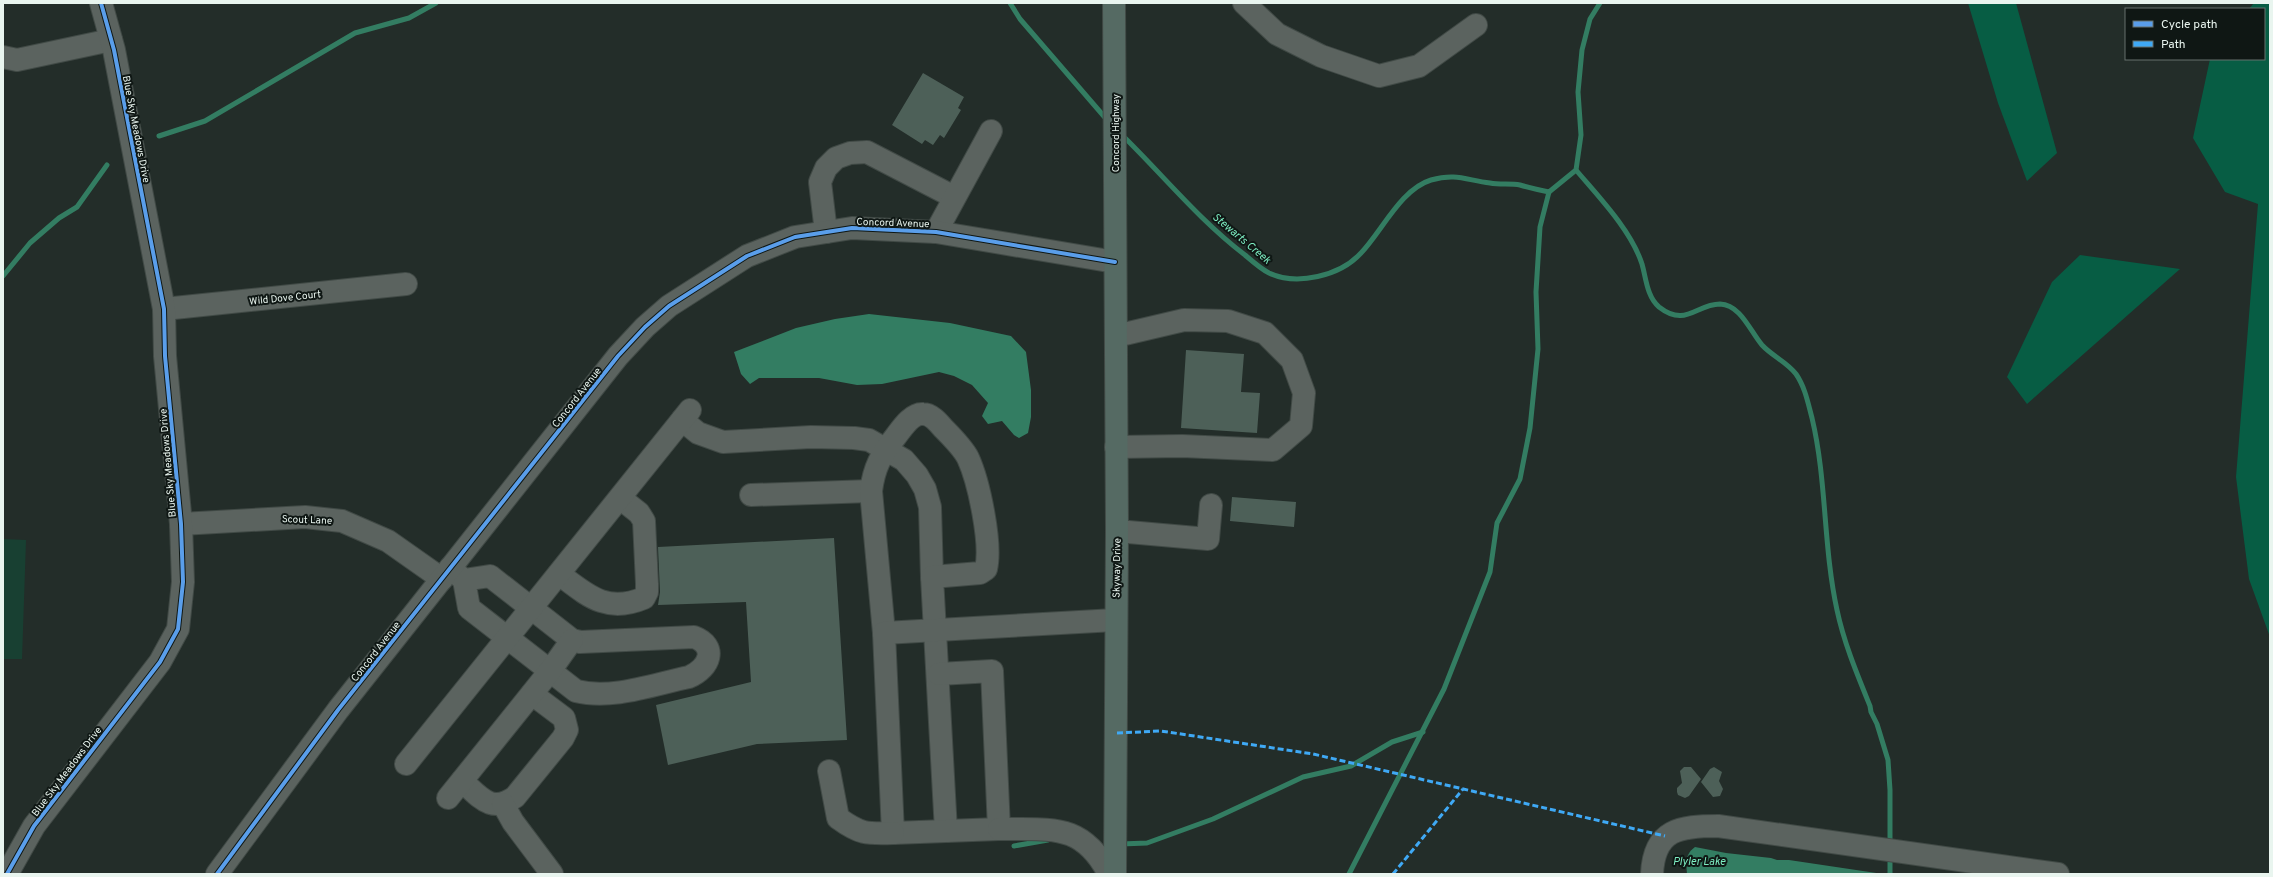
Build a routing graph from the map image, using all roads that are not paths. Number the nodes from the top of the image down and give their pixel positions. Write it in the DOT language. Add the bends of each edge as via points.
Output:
graph roads {
  1 [pos="102,3"];
  2 [pos="1114,3"];
  3 [pos="1244,3"];
  4 [pos="1476,25"];
  5 [pos="111,40"];
  6 [pos="3,57"];
  7 [pos="991,131"];
  8 [pos="954,197"];
  9 [pos="826,232"];
  10 [pos="936,232"];
  11 [pos="1115,262"];
  12 [pos="406,284"];
  13 [pos="164,309"];
  14 [pos="1116,336"];
  15 [pos="1116,447"];
  16 [pos="886,449"];
  17 [pos="871,490"];
  18 [pos="751,495"];
  19 [pos="620,498"];
  20 [pos="1211,505"];
  21 [pos="180,524"];
  22 [pos="1117,531"];
  23 [pos="559,574"];
  24 [pos="452,576"];
  25 [pos="932,577"];
  26 [pos="531,609"];
  27 [pos="1115,620"];
  28 [pos="936,630"];
  29 [pos="884,633"];
  30 [pos="508,638"];
  31 [pos="572,640"];
  32 [pos="550,671"];
  33 [pos="939,674"];
  34 [pos="532,694"];
  35 [pos="406,764"];
  36 [pos="829,771"];
  37 [pos="462,781"];
  38 [pos="448,798"];
  39 [pos="503,804"];
  40 [pos="1000,829"];
  41 [pos="946,831"];
  42 [pos="893,833"];
  43 [pos="3,871"];
  44 [pos="8,874"];
  45 [pos="217,874"];
  46 [pos="552,874"];
  47 [pos="1109,874"];
  48 [pos="1115,874"];
  49 [pos="1652,874"];
  50 [pos="2058,874"];
  1 -- 5 [label="street, Blue Sky Meadows Drive"];
  2 -- 11 [label="highway, Concord Highway"];
  3 -- 4 [label="street" via="1277,34 1321,56 1379,76 1419,66"];
  5 -- 6 [label="street" via="17,60"];
  5 -- 13 [label="street, Blue Sky Meadows Drive"];
  7 -- 8 [label="street"];
  8 -- 9 [label="street" via="867,152 850,153 836,158 826,168 820,182"];
  8 -- 10 [label="street"];
  9 -- 10 [label="street, Concord Avenue" via="852,228"];
  9 -- 24 [label="street, Concord Avenue" via="795,237 746,256 670,306 645,327 618,356"];
  10 -- 11 [label="street, Concord Avenue"];
  11 -- 14 [label="highway, Skyway Drive"];
  12 -- 13 [label="street, Wild Dove Court"];
  13 -- 21 [label="street, Blue Sky Meadows Drive" via="165,356"];
  14 -- 15 [label="highway, Skyway Drive"];
  14 -- 15 [label="street" via="1184,320 1228,320 1265,333 1292,360 1304,393 1301,426 1273,450 1182,446"];
  15 -- 22 [label="highway, Skyway Drive"];
  16 -- 17 [label="street" via="873,472"];
  16 -- 19 [label="street" via="869,440 854,438 811,437 723,442 698,433 686,415"];
  16 -- 25 [label="street" via="904,460 925,489 930,507"];
  16 -- 25 [label="street" via="914,416 923,414 934,418 968,458 984,515 988,563 986,569 980,573"];
  17 -- 18 [label="street"];
  17 -- 29 [label="street"];
  19 -- 23 [label="street"];
  19 -- 23 [label="street" via="639,513 644,521 647,584 644,598 621,604 602,602 589,597"];
  20 -- 22 [label="street" via="1208,539"];
  21 -- 24 [label="street, Scout Lane" via="305,517 342,521 388,541"];
  21 -- 44 [label="street, Blue Sky Meadows Drive" via="183,582 178,629 160,662 34,826"];
  22 -- 27 [label="highway, Skyway Drive"];
  23 -- 26 [label="street"];
  24 -- 26 [label="street" via="490,576"];
  24 -- 30 [label="street" via="469,608"];
  24 -- 45 [label="street, Concord Avenue" via="338,710"];
  25 -- 28 [label="street"];
  26 -- 30 [label="street"];
  26 -- 31 [label="street"];
  27 -- 28 [label="street"];
  27 -- 48 [label="highway, Skyway Drive"];
  28 -- 29 [label="street"];
  28 -- 33 [label="street"];
  29 -- 42 [label="street"];
  30 -- 32 [label="street"];
  30 -- 35 [label="street"];
  31 -- 32 [label="street"];
  31 -- 32 [label="street" via="580,642 694,637 703,640 708,647 708,656 700,672 690,677 606,694 592,695 576,691"];
  32 -- 34 [label="street"];
  33 -- 40 [label="street" via="992,671"];
  33 -- 41 [label="street"];
  34 -- 37 [label="street"];
  34 -- 39 [label="street" via="564,718 567,730 515,797"];
  36 -- 42 [label="street" via="838,818 855,831 871,834"];
  37 -- 38 [label="street"];
  37 -- 39 [label="street" via="490,804"];
  39 -- 46 [label="street" via="513,822"];
  40 -- 41 [label="street"];
  40 -- 47 [label="street" via="1066,832 1080,838 1101,860"];
  41 -- 42 [label="street"];
  43 -- 44 [label="street"];
  49 -- 50 [label="street" via="1653,856 1665,836 1691,826 1718,826"];
}
